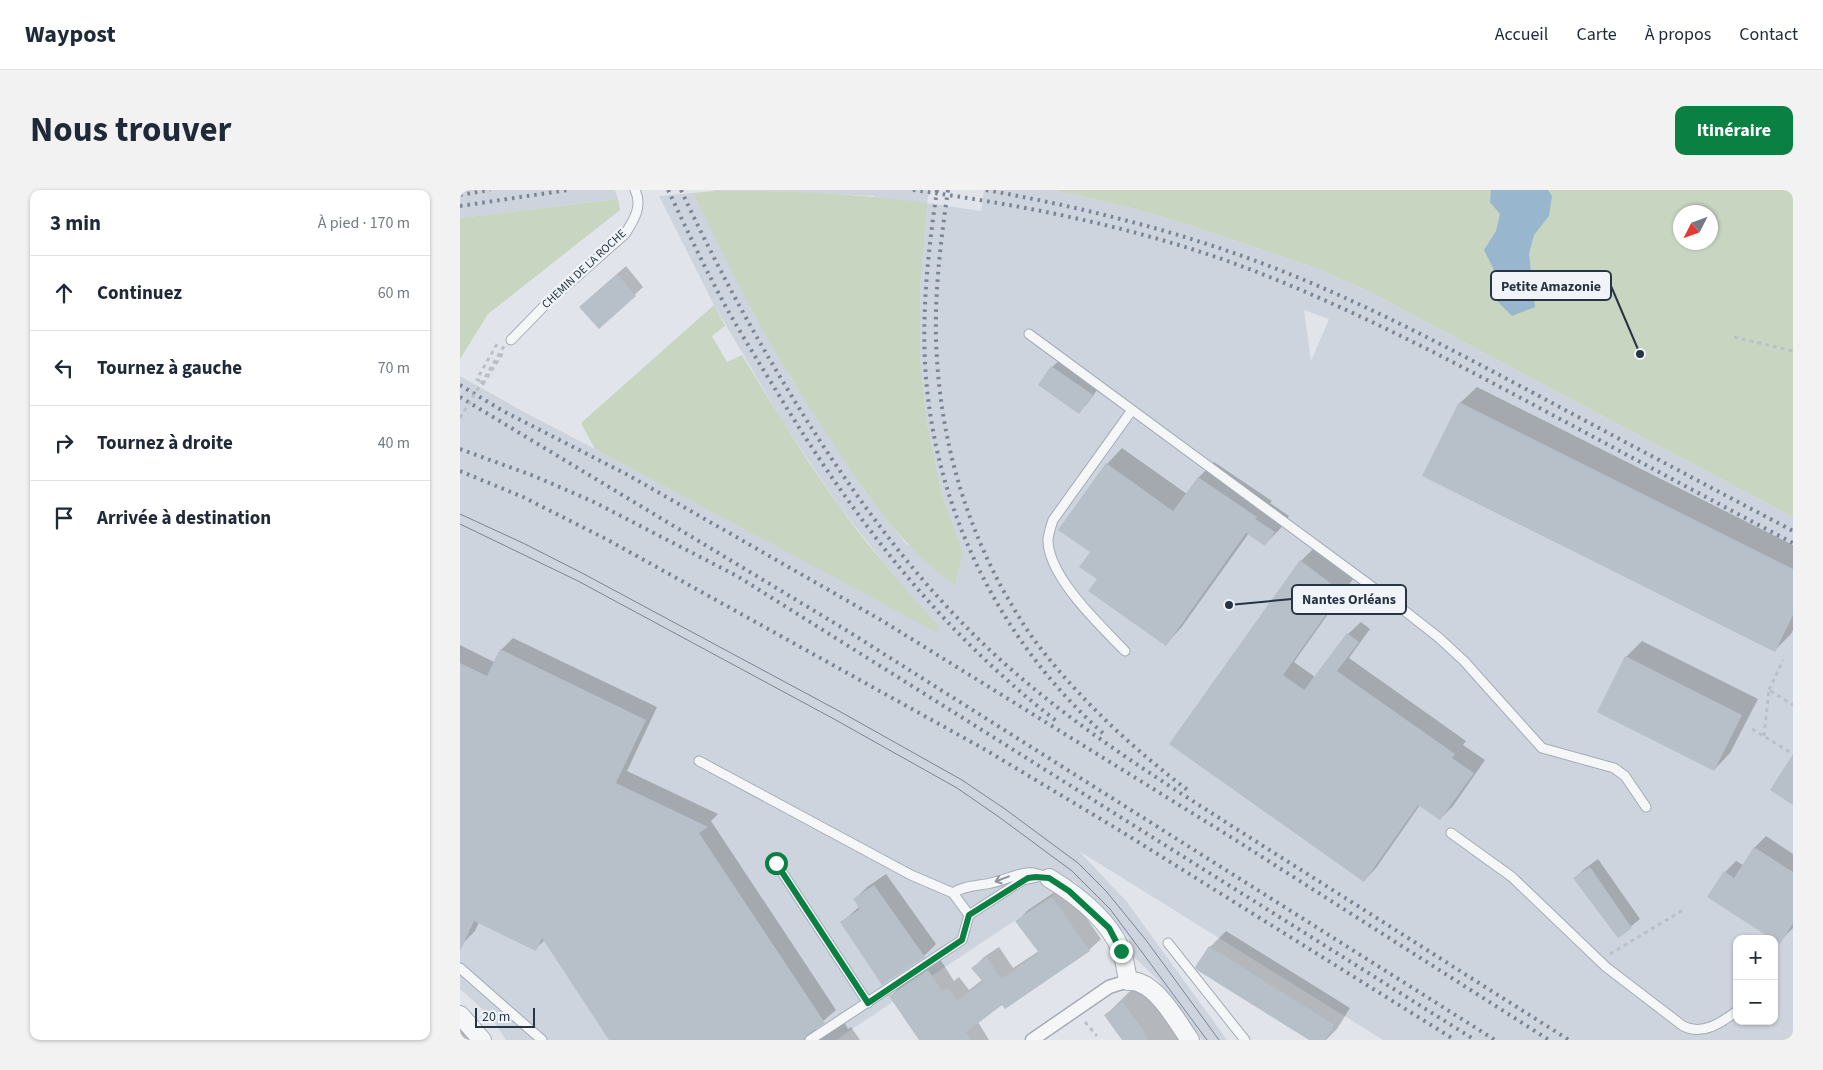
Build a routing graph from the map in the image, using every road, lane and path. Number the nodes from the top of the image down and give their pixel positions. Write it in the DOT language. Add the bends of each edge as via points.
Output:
graph roads {
  1 [pos="635,190"];
  2 [pos="1029,334"];
  3 [pos="1734,337"];
  4 [pos="511,340"];
  5 [pos="1793,351"];
  6 [pos="1132,410"];
  7 [pos="460,418"];
  8 [pos="1125,651"];
  9 [pos="1783,660"];
  10 [pos="1769,690"];
  11 [pos="1793,704"];
  12 [pos="1752,729"];
  13 [pos="1764,736"];
  14 [pos="1793,754"];
  15 [pos="699,761"];
  16 [pos="1646,807"];
  17 [pos="1451,833"];
  18 [pos="776,863"];
  19 [pos="1049,878"];
  20 [pos="953,893"];
  21 [pos="1683,910"];
  22 [pos="969,915"];
  23 [pos="1168,943"];
  24 [pos="1599,960"];
  25 [pos="460,968"];
  26 [pos="1128,981"];
  27 [pos="868,1003"];
  28 [pos="1733,1014"];
  29 [pos="460,1015"];
  30 [pos="482,1040"];
  31 [pos="542,1040"];
  32 [pos="810,1040"];
  33 [pos="1032,1040"];
  34 [pos="1190,1040"];
  35 [pos="1245,1040"];
  1 -- 4 [label="lane, CHEMIN DE LA ROCHE" via="638,208 624,234"];
  2 -- 6 [label="lane"];
  3 -- 5 [label="path"];
  4 -- 7 [label="path, bridge" via="483,384 476,379 500,340 506,344 486,376 482,384"];
  6 -- 8 [label="lane" via="1052,520 1048,538 1058,570 1071,591"];
  6 -- 16 [label="lane" via="1438,637 1542,748 1614,768 1625,776"];
  9 -- 10 [label="path"];
  10 -- 11 [label="path"];
  10 -- 13 [label="path"];
  12 -- 13 [label="path"];
  13 -- 14 [label="path"];
  15 -- 20 [label="lane" via="911,875"];
  17 -- 24 [label="lane" via="1512,877"];
  18 -- 27 [label="lane"];
  19 -- 20 [label="lane, one-way" via="1022,873 996,882 963,887"];
  19 -- 22 [label="lane" via="1023,880"];
  19 -- 26 [label="street" via="1077,897 1109,928 1121,951"];
  20 -- 22 [label="lane"];
  21 -- 24 [label="path"];
  22 -- 27 [label="lane" via="962,940"];
  23 -- 35 [label="lane"];
  24 -- 28 [label="lane" via="1690,1030 1720,1023"];
  25 -- 31 [label="lane"];
  26 -- 33 [label="street" via="1109,987"];
  26 -- 34 [label="street" via="1148,987"];
  27 -- 32 [label="lane"];
  29 -- 30 [label="street"];
}
